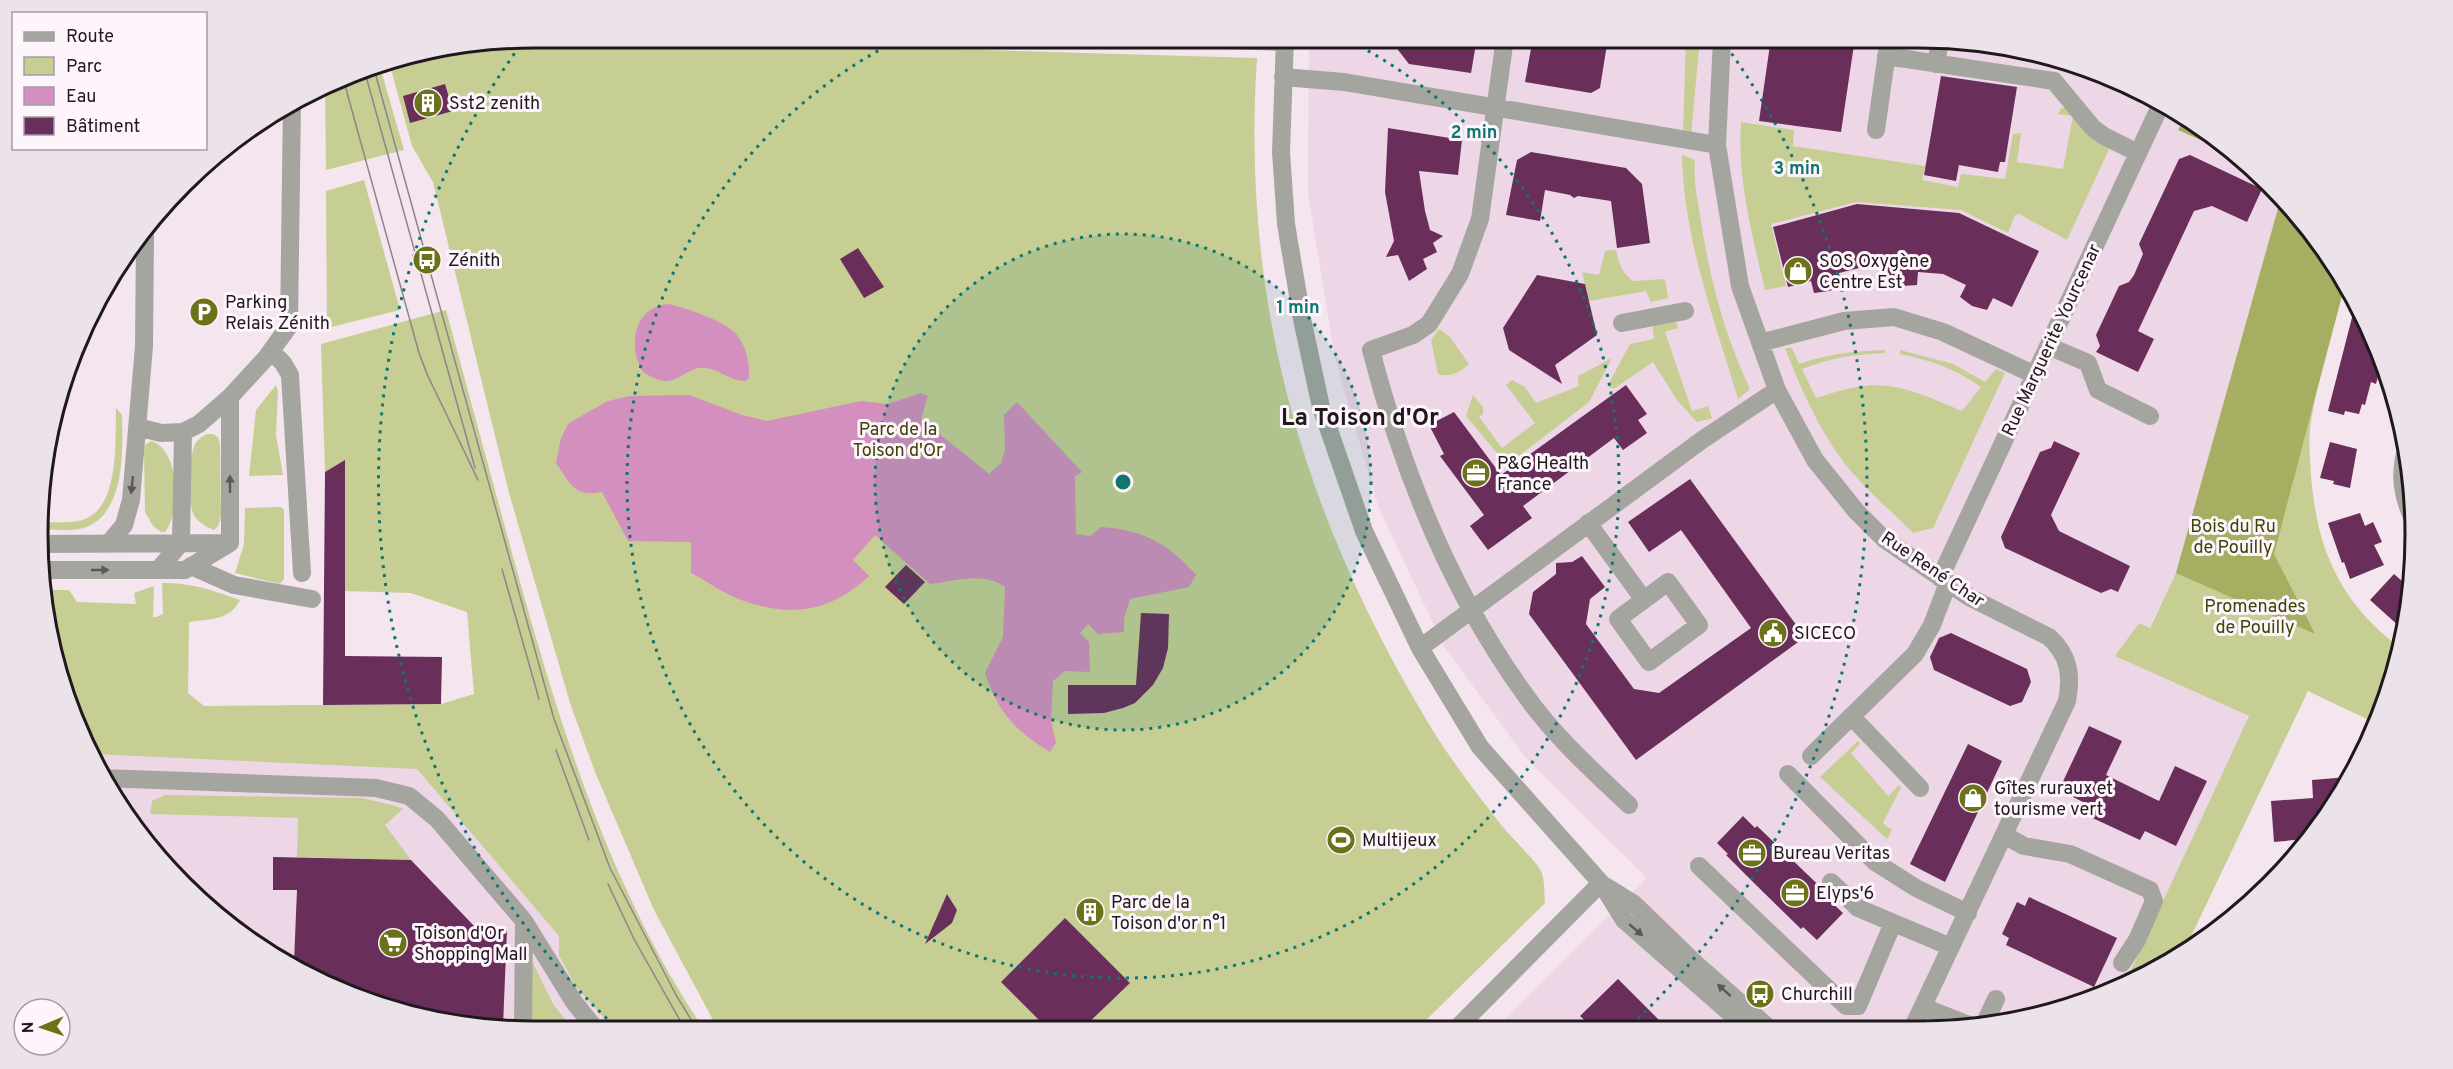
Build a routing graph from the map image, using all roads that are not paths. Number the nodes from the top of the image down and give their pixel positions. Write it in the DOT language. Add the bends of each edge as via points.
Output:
graph roads {
  1 [pos="1285,48"];
  2 [pos="1503,48"];
  3 [pos="1722,48"];
  4 [pos="1887,48"];
  5 [pos="1890,48"];
  6 [pos="1939,49"];
  7 [pos="1936,64"];
  8 [pos="1283,77"];
  9 [pos="1494,109"];
  10 [pos="2158,111"];
  11 [pos="292,113"];
  12 [pos="1876,130"];
  13 [pos="1717,145"];
  14 [pos="2138,153"];
  15 [pos="145,244"];
  16 [pos="1686,311"];
  17 [pos="1622,323"];
  18 [pos="1760,343"];
  19 [pos="2048,346"];
  20 [pos="271,351"];
  21 [pos="2035,375"];
  22 [pos="1777,390"];
  23 [pos="230,397"];
  24 [pos="2150,416"];
  25 [pos="138,427"];
  26 [pos="183,432"];
  27 [pos="2401,473"];
  28 [pos="2403,489"];
  29 [pos="1588,523"];
  30 [pos="48,543"];
  31 [pos="181,543"];
  32 [pos="230,543"];
  33 [pos="108,544"];
  34 [pos="191,566"];
  35 [pos="49,570"];
  36 [pos="158,570"];
  37 [pos="302,573"];
  38 [pos="1944,580"];
  39 [pos="312,599"];
  40 [pos="1644,600"];
  41 [pos="1471,609"];
  42 [pos="1420,648"];
  43 [pos="1851,716"];
  44 [pos="1811,756"];
  45 [pos="1788,774"];
  46 [pos="113,778"];
  47 [pos="1920,788"];
  48 [pos="1629,804"];
  49 [pos="2004,835"];
  50 [pos="1699,866"];
  51 [pos="1831,882"];
  52 [pos="1601,883"];
  53 [pos="1968,913"];
  54 [pos="525,921"];
  55 [pos="1893,923"];
  56 [pos="1951,947"];
  57 [pos="2122,963"];
  58 [pos="1996,999"];
  59 [pos="1923,1007"];
  60 [pos="1988,1016"];
  61 [pos="1955,1020"];
  62 [pos="523,1021"];
  63 [pos="589,1021"];
  64 [pos="1464,1021"];
  65 [pos="1739,1021"];
  66 [pos="1761,1021"];
  67 [pos="1916,1021"];
  1 -- 8 [label="street"];
  2 -- 9 [label="street"];
  3 -- 13 [label="street, Rue René Char"];
  4 -- 12 [label="street"];
  5 -- 7 [label="street"];
  6 -- 7 [label="street"];
  7 -- 14 [label="street" via="2054,81 2093,128"];
  8 -- 9 [label="street" via="1344,82"];
  8 -- 42 [label="street" via="1281,152 1286,224 1321,407 1364,531"];
  9 -- 13 [label="street"];
  9 -- 41 [label="street" via="1480,219 1460,274 1429,324 1413,335 1371,350 1417,497"];
  10 -- 14 [label="street, Rue Marguerite Yourcenar"];
  11 -- 20 [label="street" via="289,326"];
  13 -- 18 [label="street, Rue René Char" via="1740,286"];
  14 -- 19 [label="street, Rue Marguerite Yourcenar"];
  15 -- 25 [label="street"];
  16 -- 17 [label="street"];
  18 -- 21 [label="street" via="1844,321 1894,317 1943,332"];
  18 -- 22 [label="street, Rue René Char"];
  19 -- 21 [label="street, Rue Marguerite Yourcenar"];
  19 -- 24 [label="street" via="2088,363 2098,390"];
  20 -- 23 [label="street"];
  20 -- 37 [label="street" via="290,375"];
  21 -- 38 [label="street, Rue Marguerite Yourcenar"];
  22 -- 29 [label="street"];
  22 -- 38 [label="street, Rue René Char" via="1815,460 1856,511 1884,539"];
  23 -- 26 [label="street" via="199,424"];
  32 -- 23 [label="street, one-way"];
  25 -- 26 [label="street" via="161,433"];
  25 -- 33 [label="street, one-way" via="131,500 124,525"];
  26 -- 31 [label="street"];
  27 -- 28 [label="street"];
  29 -- 40 [label="street"];
  29 -- 41 [label="street"];
  30 -- 33 [label="street"];
  31 -- 32 [label="street"];
  31 -- 33 [label="street"];
  31 -- 36 [label="street"];
  32 -- 34 [label="street"];
  34 -- 36 [label="street" via="185,570"];
  34 -- 39 [label="street" via="234,585"];
  35 -- 36 [label="street, one-way"];
  38 -- 43 [label="street, Rue Marguerite Yourcenar" via="1932,625 1915,654"];
  38 -- 49 [label="street, Rue René Char" via="1969,597 2049,637 2066,658 2067,701"];
  40 -- 40 [label="street" via="1618,619 1649,662 1699,625 1668,582"];
  41 -- 42 [label="street"];
  41 -- 48 [label="street" via="1527,698 1576,755"];
  42 -- 52 [label="street" via="1480,747"];
  43 -- 44 [label="street, Rue Marguerite Yourcenar"];
  43 -- 47 [label="street"];
  45 -- 53 [label="street" via="1875,862 1916,888"];
  46 -- 54 [label="street" via="376,788 410,796 437,819"];
  49 -- 53 [label="street, Rue René Char"];
  49 -- 57 [label="street" via="2024,846 2070,855 2150,890 2154,901"];
  50 -- 55 [label="street" via="1846,1006 1858,1006"];
  51 -- 55 [label="street" via="1858,908"];
  52 -- 64 [label="street"];
  52 -- 65 [label="street, one-way" via="1624,920"];
  66 -- 52 [label="street, one-way" via="1634,904"];
  53 -- 56 [label="street, Rue René Char"];
  54 -- 62 [label="street"];
  54 -- 63 [label="street"];
  55 -- 56 [label="street"];
  56 -- 59 [label="street, Rue René Char"];
  58 -- 60 [label="street"];
  59 -- 61 [label="street"];
  59 -- 67 [label="street, Rue René Char"];
}
